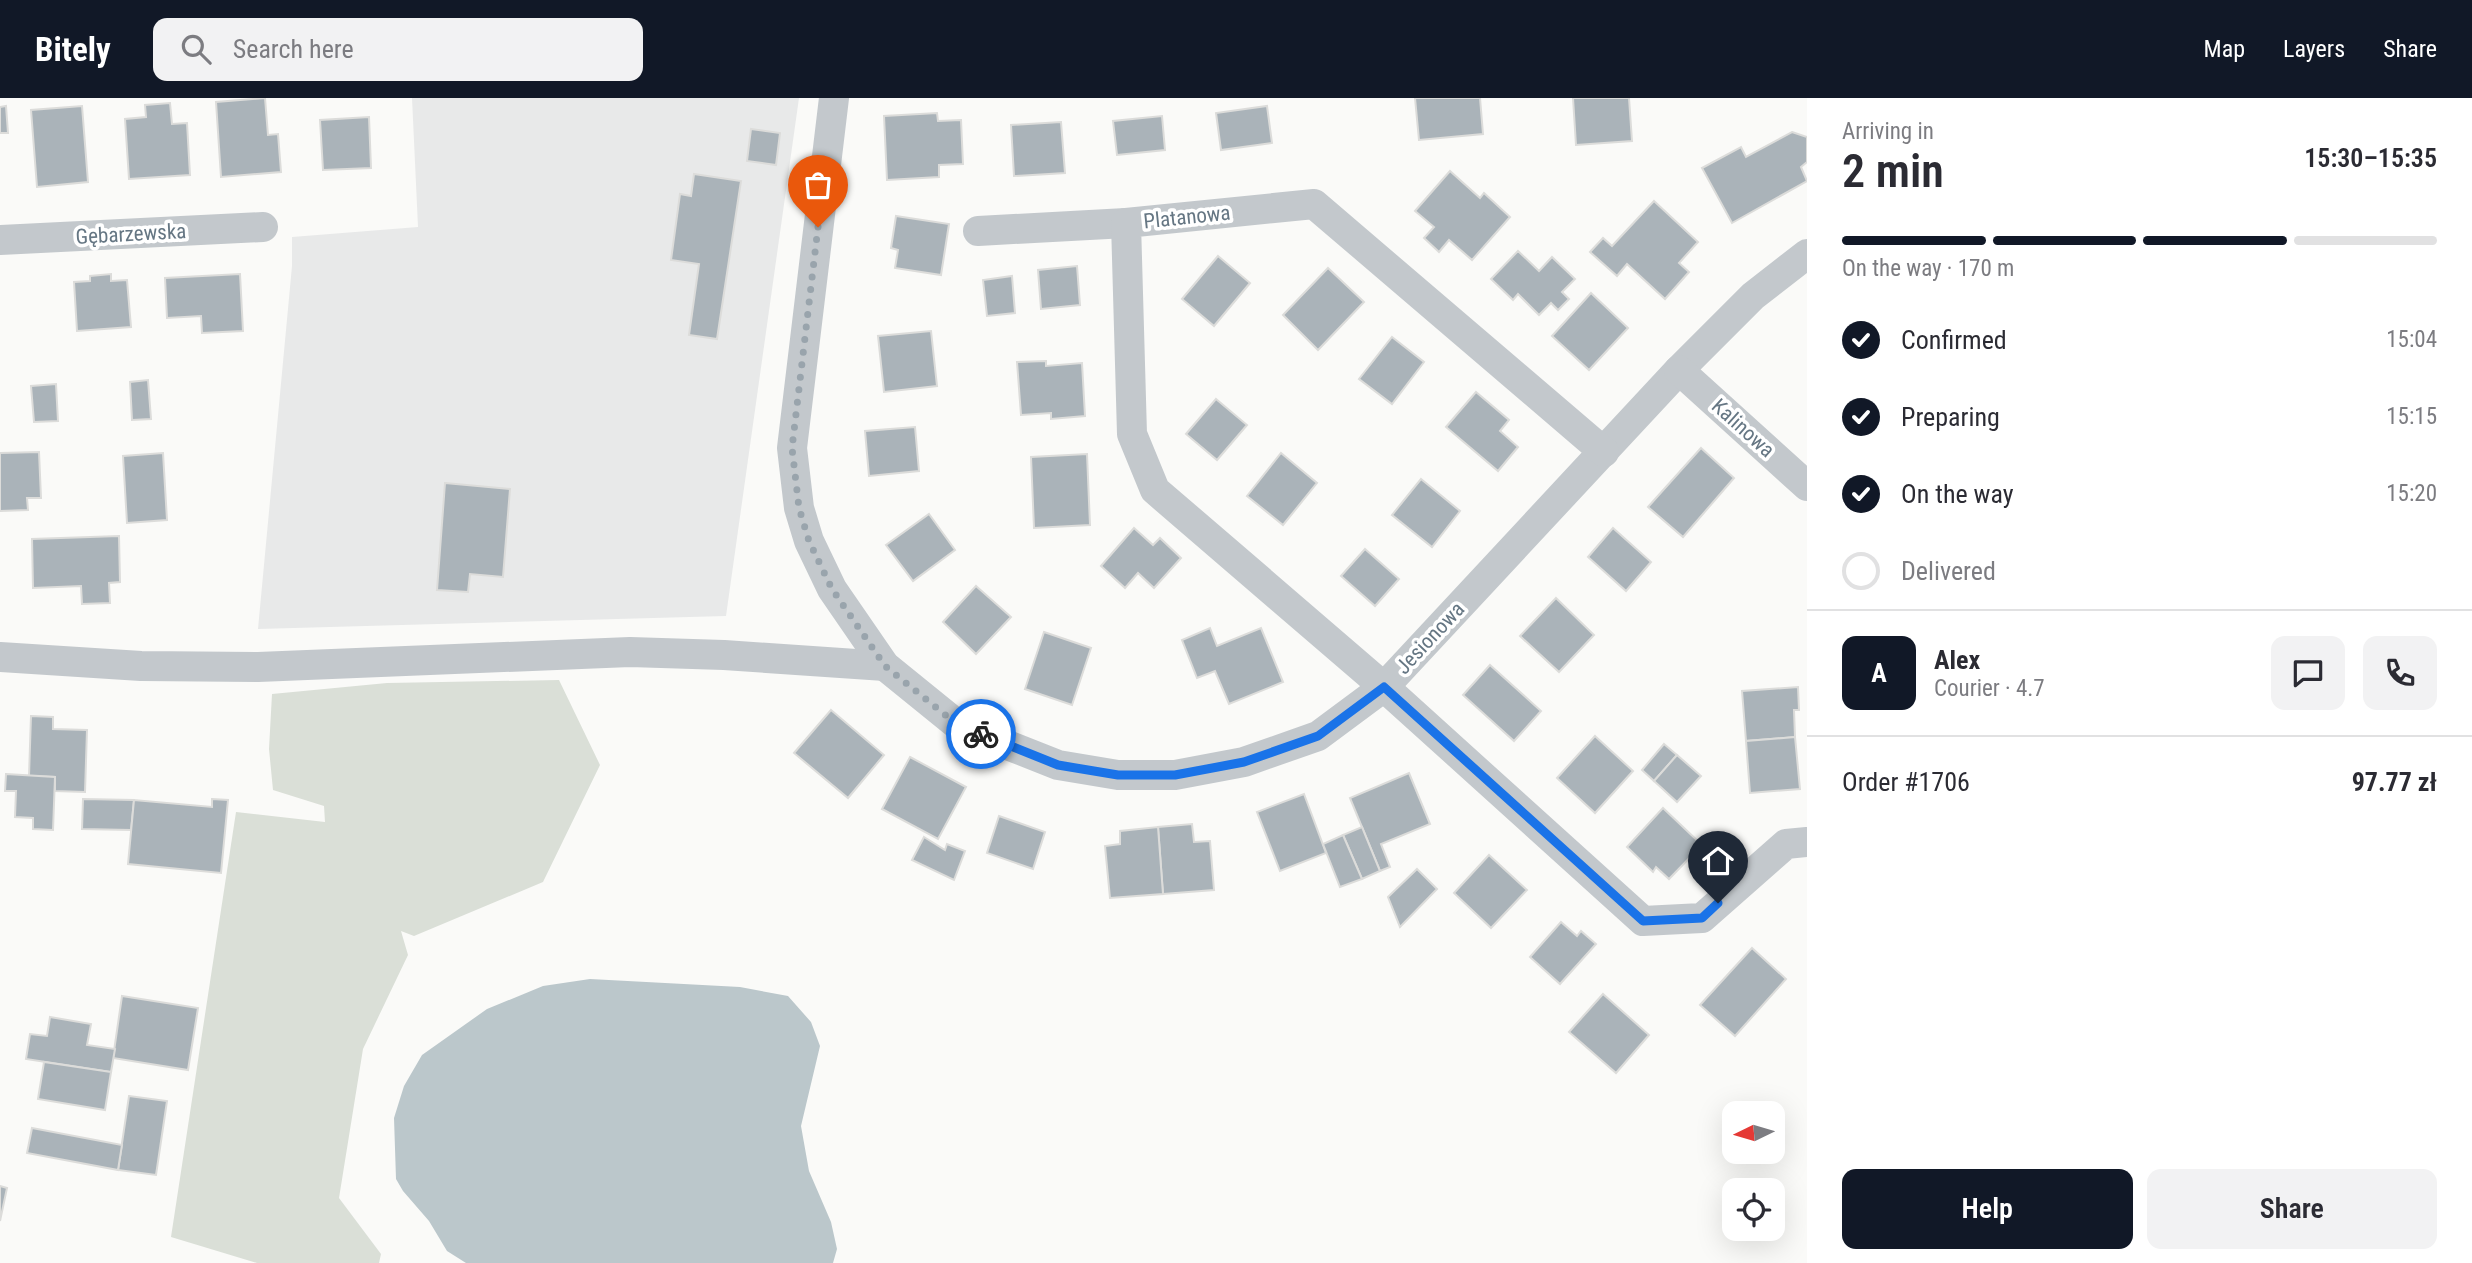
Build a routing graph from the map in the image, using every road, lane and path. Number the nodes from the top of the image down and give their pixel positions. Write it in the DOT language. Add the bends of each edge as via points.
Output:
graph roads {
  1 [pos="835,98"];
  2 [pos="1126,223"];
  3 [pos="263,227"];
  4 [pos="978,231"];
  5 [pos="0,240"];
  6 [pos="1807,254"];
  7 [pos="1679,370"];
  8 [pos="1604,452"];
  9 [pos="1807,486"];
  10 [pos="0,657"];
  11 [pos="885,666"];
  12 [pos="1384,687"];
  13 [pos="1807,842"];
  1 -- 11 [label="street, Jesionowa" via="796,408 794,476 809,541 832,589"];
  2 -- 4 [label="street"];
  2 -- 8 [label="street, Platanowa" via="1314,204"];
  2 -- 12 [label="street, Platanowa" via="1132,434 1155,490"];
  3 -- 5 [label="street, Gębarzewska"];
  6 -- 7 [label="street, Jesionowa" via="1753,296"];
  7 -- 8 [label="street, Jesionowa"];
  7 -- 9 [label="street, Kalinowa"];
  8 -- 12 [label="street, Jesionowa"];
  10 -- 11 [label="street" via="141,666 258,667 630,652"];
  11 -- 12 [label="street, Jesionowa" via="959,726 1058,765 1118,775 1175,775 1244,762 1318,736"];
  12 -- 13 [label="street, Platanowa" via="1643,921 1702,918 1786,844"];
}
